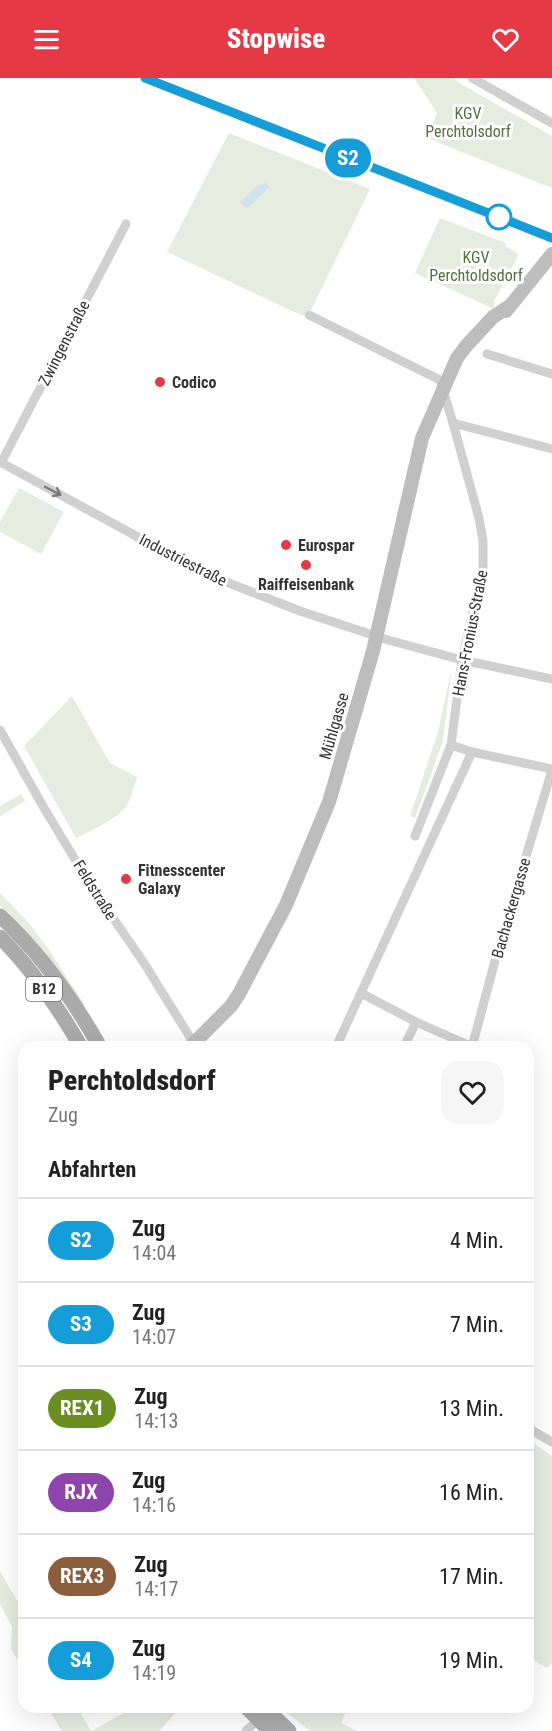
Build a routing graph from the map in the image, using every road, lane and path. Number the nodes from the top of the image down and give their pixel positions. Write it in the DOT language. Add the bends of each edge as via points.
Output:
graph roads {
  1 [pos="472,78"];
  2 [pos="552,123"];
  3 [pos="126,224"];
  4 [pos="552,254"];
  5 [pos="309,315"];
  6 [pos="487,354"];
  7 [pos="552,374"];
  8 [pos="444,391"];
  9 [pos="453,423"];
  10 [pos="552,448"];
  11 [pos="1,463"];
  12 [pos="376,636"];
  13 [pos="462,660"];
  14 [pos="552,679"];
  15 [pos="0,730"];
  16 [pos="451,745"];
  17 [pos="472,752"];
  18 [pos="552,770"];
  19 [pos="415,836"];
  20 [pos="0,916"];
  21 [pos="0,937"];
  22 [pos="362,993"];
  23 [pos="416,1022"];
  24 [pos="77,1041"];
  25 [pos="96,1041"];
  26 [pos="188,1041"];
  27 [pos="196,1041"];
  28 [pos="339,1041"];
  29 [pos="408,1041"];
  30 [pos="459,1041"];
  31 [pos="474,1041"];
  32 [pos="534,1432"];
  33 [pos="552,1442"];
  34 [pos="261,1713"];
  35 [pos="246,1731"];
  36 [pos="270,1731"];
  37 [pos="289,1731"];
  1 -- 2 [label="street"];
  3 -- 11 [label="street, Zwingenstraße"];
  4 -- 8 [label="street, Mühlgasse"];
  5 -- 8 [label="street" via="432,375 440,380"];
  6 -- 7 [label="street"];
  8 -- 9 [label="street, Hans-Fronius-Straße"];
  8 -- 12 [label="street, Mühlgasse" via="422,438"];
  9 -- 10 [label="street"];
  9 -- 13 [label="street, Hans-Fronius-Straße" via="483,541 483,567"];
  11 -- 12 [label="street, Industriestraße, one-way" via="206,574"];
  12 -- 13 [label="street, Industriestraße"];
  12 -- 27 [label="street, Mühlgasse" via="329,802 285,905 231,1006"];
  13 -- 14 [label="street, Industriestraße"];
  13 -- 16 [label="street, Hans-Fronius-Straße"];
  15 -- 26 [label="street, Feldstraße"];
  16 -- 17 [label="street"];
  16 -- 19 [label="street, Hans-Fronius-Straße"];
  17 -- 18 [label="street"];
  17 -- 22 [label="street"];
  18 -- 31 [label="street, Bachackergasse"];
  20 -- 25 [label="main road, B12" via="65,990"];
  21 -- 24 [label="main road, B12" via="48,994"];
  22 -- 23 [label="street"];
  22 -- 28 [label="street"];
  23 -- 29 [label="street"];
  23 -- 30 [label="street"];
  32 -- 33 [label="street"];
  34 -- 35 [label="street"];
  34 -- 36 [label="main road"];
  34 -- 37 [label="main road"];
}
